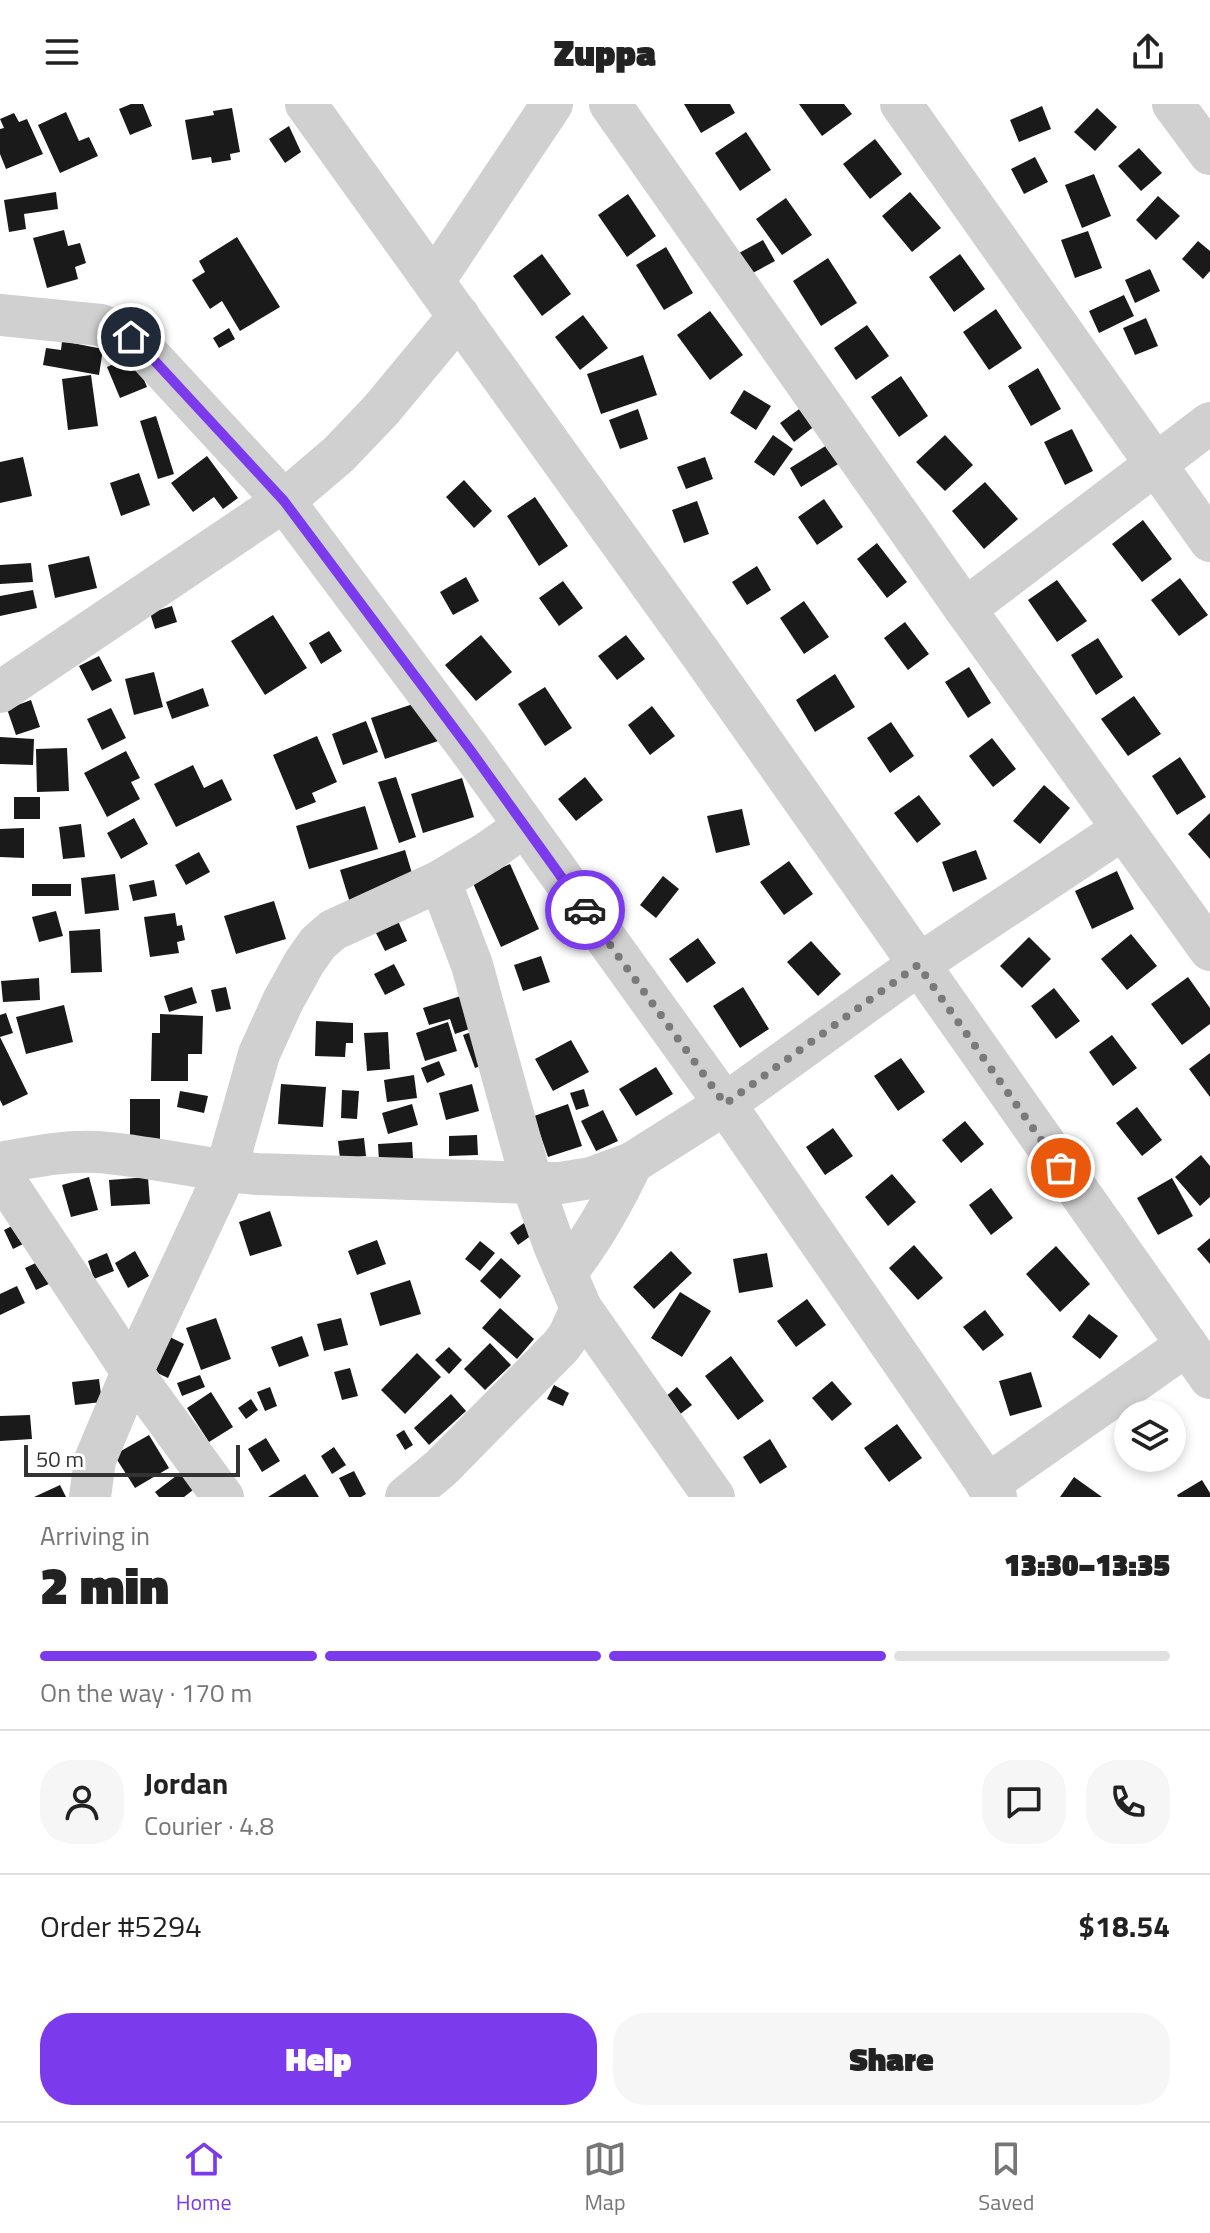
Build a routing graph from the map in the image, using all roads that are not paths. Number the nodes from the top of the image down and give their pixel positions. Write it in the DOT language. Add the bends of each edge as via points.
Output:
graph roads {
  1 [pos="306,104"];
  2 [pos="552,104"];
  3 [pos="610,104"];
  4 [pos="901,104"];
  5 [pos="1173,104"];
  6 [pos="1210,154"];
  7 [pos="434,281"];
  8 [pos="0,315"];
  9 [pos="459,316"];
  10 [pos="1210,423"];
  11 [pos="1158,464"];
  12 [pos="284,501"];
  13 [pos="1210,541"];
  14 [pos="965,609"];
  15 [pos="0,692"];
  16 [pos="525,826"];
  17 [pos="1123,829"];
  18 [pos="440,881"];
  19 [pos="1210,950"];
  20 [pos="918,965"];
  21 [pos="725,1104"];
  22 [pos="0,1163"];
  23 [pos="632,1163"];
  24 [pos="226,1171"];
  25 [pos="0,1173"];
  26 [pos="532,1183"];
  27 [pos="573,1290"];
  28 [pos="1198,1362"];
  29 [pos="132,1372"];
  30 [pos="992,1491"];
  31 [pos="90,1497"];
  32 [pos="223,1497"];
  33 [pos="406,1497"];
  34 [pos="714,1497"];
  1 -- 7 [label="street"];
  2 -- 7 [label="street"];
  3 -- 14 [label="street"];
  4 -- 11 [label="street"];
  5 -- 6 [label="street"];
  7 -- 9 [label="street"];
  8 -- 12 [label="street" via="101,325 131,337"];
  9 -- 12 [label="street" via="381,410"];
  9 -- 20 [label="street"];
  10 -- 11 [label="street"];
  11 -- 13 [label="street"];
  11 -- 14 [label="street"];
  12 -- 15 [label="street"];
  12 -- 16 [label="street"];
  14 -- 17 [label="street"];
  16 -- 18 [label="street"];
  16 -- 21 [label="street"];
  17 -- 19 [label="street"];
  17 -- 20 [label="street"];
  18 -- 24 [label="street" via="333,930 318,943 259,1054"];
  18 -- 26 [label="street" via="472,965"];
  20 -- 21 [label="street"];
  20 -- 28 [label="street"];
  21 -- 23 [label="street"];
  21 -- 30 [label="street"];
  22 -- 24 [label="street" via="100,1152"];
  23 -- 26 [label="street" via="591,1178"];
  23 -- 27 [label="street" via="585,1249"];
  24 -- 26 [label="street"];
  24 -- 29 [label="street"];
  25 -- 29 [label="street"];
  26 -- 27 [label="street"];
  27 -- 33 [label="street" via="569,1335 561,1346"];
  27 -- 34 [label="street"];
  28 -- 30 [label="street"];
  29 -- 31 [label="street" via="95,1460"];
  29 -- 32 [label="street"];
}
